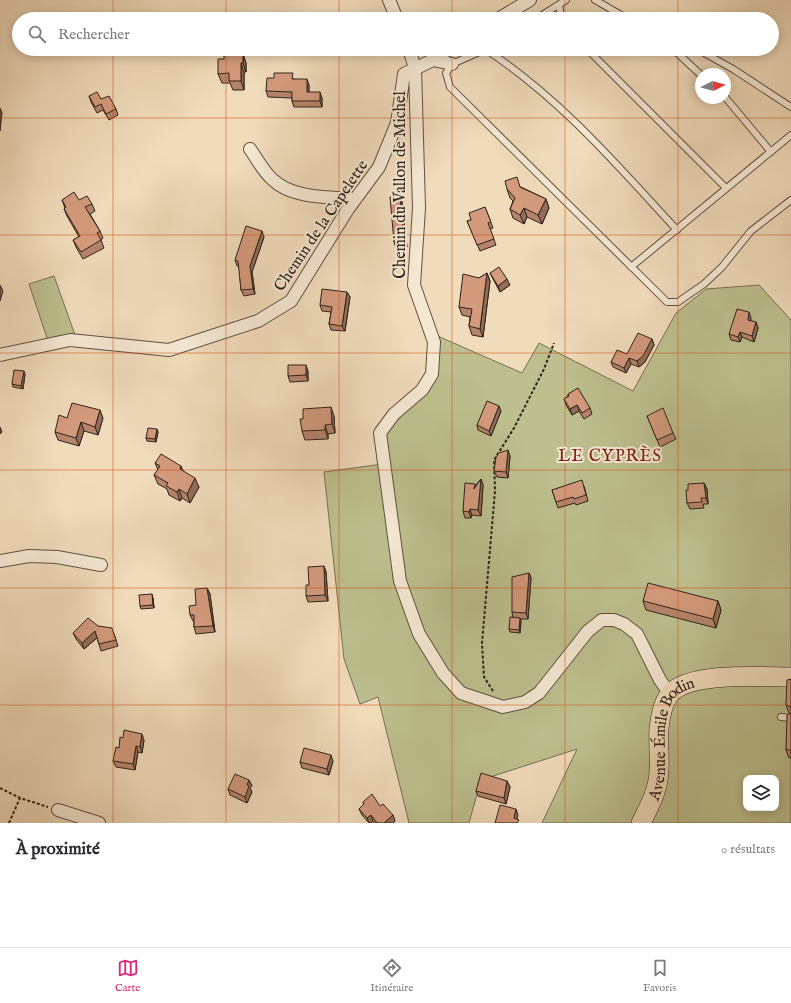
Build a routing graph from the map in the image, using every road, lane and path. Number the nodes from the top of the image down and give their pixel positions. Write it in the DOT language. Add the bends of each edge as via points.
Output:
graph roads {
  1 [pos="389,0"];
  2 [pos="530,0"];
  3 [pos="566,0"];
  4 [pos="595,0"];
  5 [pos="558,6"];
  6 [pos="394,12"];
  7 [pos="510,12"];
  8 [pos="548,12"];
  9 [pos="560,12"];
  10 [pos="616,12"];
  11 [pos="412,56"];
  12 [pos="439,56"];
  13 [pos="470,56"];
  14 [pos="497,56"];
  15 [pos="594,56"];
  16 [pos="681,56"];
  17 [pos="710,56"];
  18 [pos="433,60"];
  19 [pos="452,64"];
  20 [pos="415,68"];
  21 [pos="695,69"];
  22 [pos="730,104"];
  23 [pos="791,107"];
  24 [pos="791,135"];
  25 [pos="250,149"];
  26 [pos="771,152"];
  27 [pos="726,188"];
  28 [pos="355,200"];
  29 [pos="791,200"];
  30 [pos="677,230"];
  31 [pos="631,267"];
  32 [pos="554,343"];
  33 [pos="0,355"];
  34 [pos="0,561"];
  35 [pos="101,565"];
  36 [pos="791,678"];
  37 [pos="670,694"];
  38 [pos="503,707"];
  39 [pos="781,717"];
  40 [pos="791,718"];
  41 [pos="0,788"];
  42 [pos="20,798"];
  43 [pos="58,810"];
  44 [pos="9,823"];
  45 [pos="99,823"];
  46 [pos="641,823"];
  1 -- 6 [label="street"];
  2 -- 7 [label="street"];
  3 -- 5 [label="lane"];
  4 -- 10 [label="lane"];
  5 -- 8 [label="lane"];
  5 -- 9 [label="lane"];
  11 -- 20 [label="street, Chemin du Vallon de Michel"];
  12 -- 18 [label="street"];
  13 -- 19 [label="lane"];
  14 -- 30 [label="lane" via="512,66 580,126"];
  15 -- 27 [label="lane"];
  16 -- 21 [label="lane"];
  17 -- 23 [label="lane"];
  18 -- 19 [label="street"];
  18 -- 20 [label="street"];
  19 -- 31 [label="lane" via="446,73 450,87"];
  20 -- 28 [label="street, Chemin de la Capelette" via="404,74 397,123 380,167"];
  20 -- 38 [label="street, Chemin du Vallon de Michel" via="418,208 414,285 434,342 432,374 422,390 394,414 380,433 400,581 419,634 443,673 460,692"];
  22 -- 26 [label="lane"];
  24 -- 26 [label="lane"];
  25 -- 28 [label="street" via="272,180 287,188 303,194"];
  26 -- 27 [label="lane"];
  27 -- 30 [label="lane"];
  28 -- 33 [label="street, Chemin de la Capelette" via="291,301 258,321 169,350 70,340"];
  29 -- 31 [label="lane" via="751,231 718,272 678,302 667,302"];
  30 -- 31 [label="lane"];
  32 -- 38 [label="path" via="544,369 514,428 494,460 495,499 482,643 484,677"];
  34 -- 35 [label="street" via="29,556 57,557"];
  36 -- 37 [label="main road, Avenue Émile Bodin" via="707,678 690,682"];
  37 -- 38 [label="street" via="660,680 637,634 624,624 614,620 602,620 588,632 539,693 525,702"];
  37 -- 46 [label="main road, Avenue Émile Bodin" via="659,729 657,788"];
  39 -- 40 [label="lane"];
  41 -- 42 [label="path"];
  42 -- 43 [label="path"];
  42 -- 44 [label="path"];
  43 -- 45 [label="street"];
}
